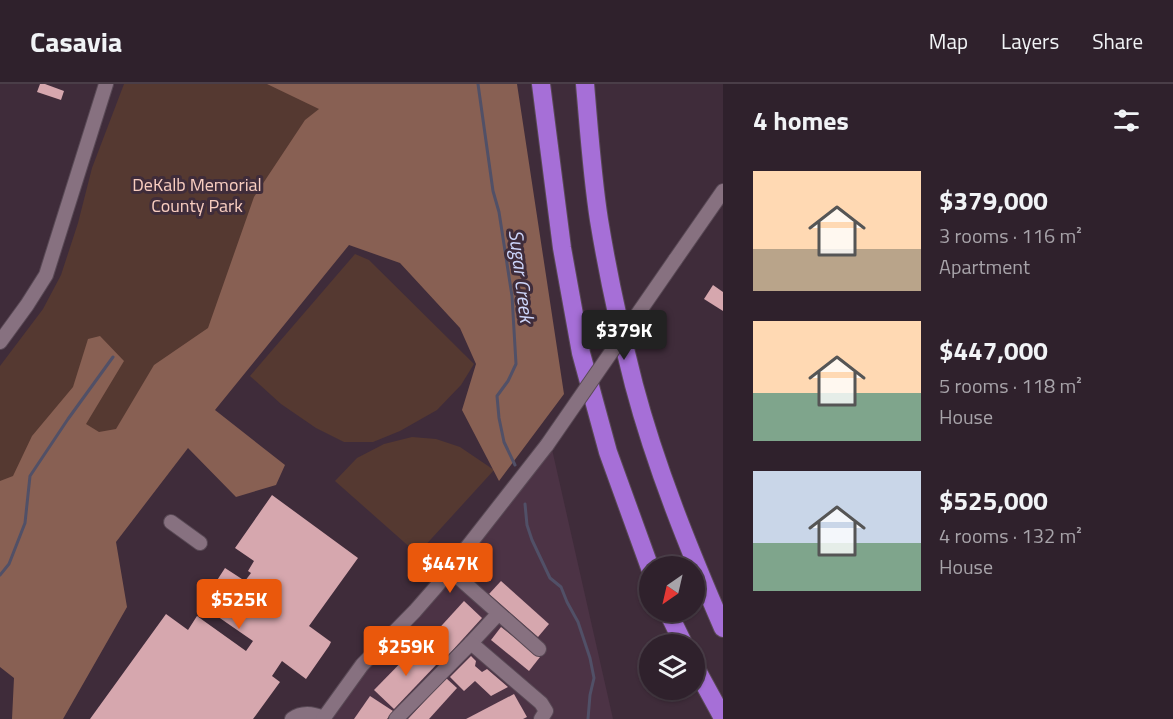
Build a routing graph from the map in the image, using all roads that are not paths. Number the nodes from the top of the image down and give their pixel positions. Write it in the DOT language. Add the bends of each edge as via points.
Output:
graph roads {
  1 [pos="106,84"];
  2 [pos="541,84"];
  3 [pos="586,89"];
  4 [pos="723,190"];
  5 [pos="0,342"];
  6 [pos="171,522"];
  7 [pos="200,543"];
  8 [pos="646,556"];
  9 [pos="450,570"];
  10 [pos="498,614"];
  11 [pos="723,628"];
  12 [pos="471,643"];
  13 [pos="539,649"];
  14 [pos="705,685"];
  15 [pos="323,718"];
  16 [pos="723,718"];
  17 [pos="291,719"];
  18 [pos="396,719"];
  19 [pos="541,719"];
  1 -- 5 [label="street" via="46,275"];
  2 -- 8 [label="highway" via="562,248 581,353 608,452"];
  3 -- 11 [label="highway" via="599,220 634,386 691,554"];
  4 -- 9 [label="street, bridge" via="547,445"];
  6 -- 7 [label="street"];
  9 -- 10 [label="street"];
  9 -- 15 [label="street" via="362,665"];
  10 -- 12 [label="street"];
  10 -- 13 [label="street"];
  12 -- 18 [label="street"];
  12 -- 19 [label="street" via="541,703 546,711"];
  14 -- 16 [label="highway"];
  15 -- 17 [label="street" via="312,713"];
}
